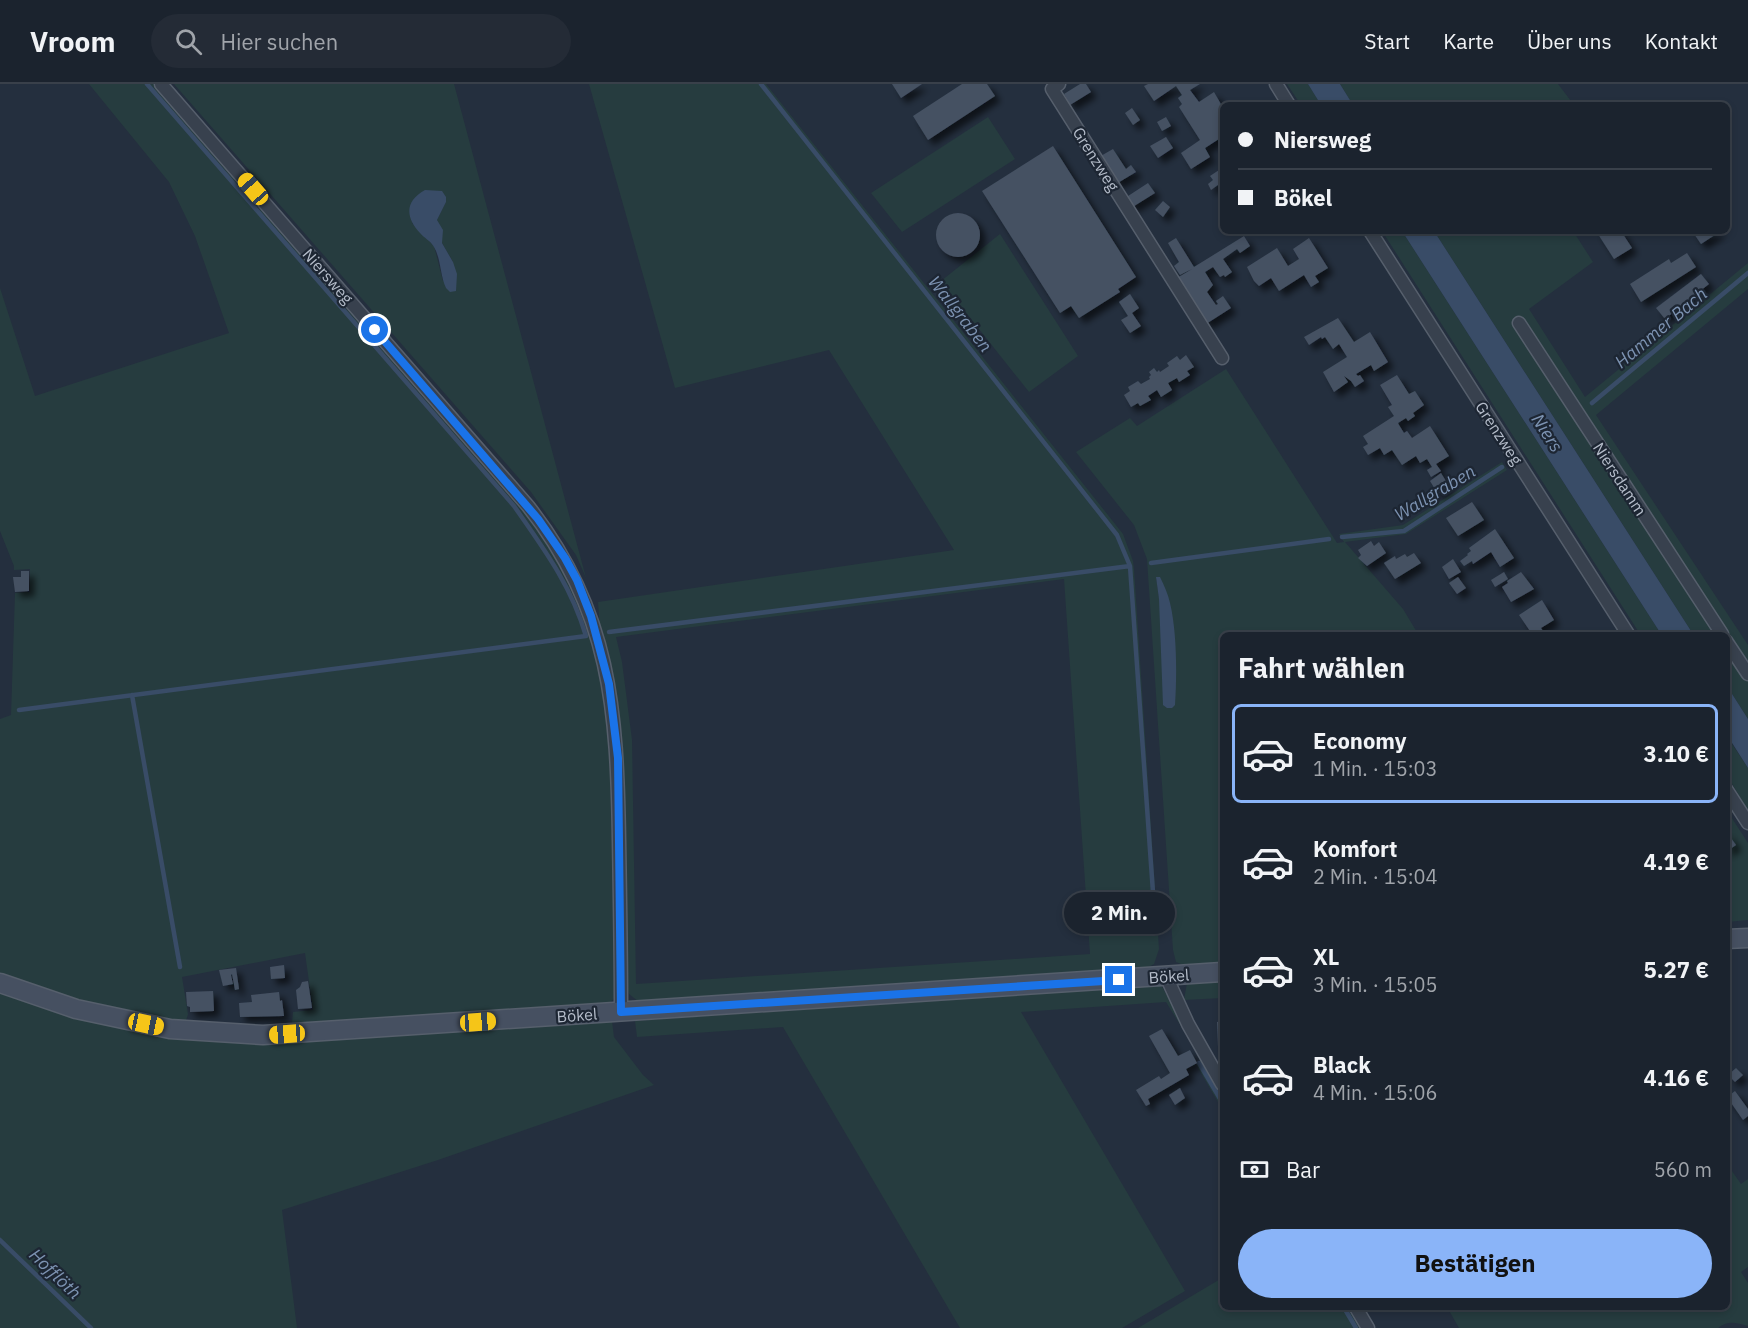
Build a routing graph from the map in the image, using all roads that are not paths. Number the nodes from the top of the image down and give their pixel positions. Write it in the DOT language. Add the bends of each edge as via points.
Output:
graph roads {
  1 [pos="161,84"];
  2 [pos="1059,84"];
  3 [pos="1276,84"];
  4 [pos="1287,102"];
  5 [pos="1372,234"];
  6 [pos="1519,323"];
  7 [pos="1222,357"];
  8 [pos="1627,632"];
  9 [pos="1721,632"];
  10 [pos="1730,647"];
  11 [pos="1748,674"];
  12 [pos="1730,795"];
  13 [pos="1748,823"];
  14 [pos="1748,938"];
  15 [pos="1730,939"];
  16 [pos="1220,972"];
  17 [pos="1167,976"];
  18 [pos="0,983"];
  19 [pos="621,1012"];
  20 [pos="1220,1080"];
  21 [pos="1357,1310"];
  22 [pos="1368,1328"];
  1 -- 19 [label="street, Niersweg" via="528,506 577,580 603,659 615,729"];
  2 -- 7 [label="street, Grenzweg" via="1052,89"];
  3 -- 4 [label="street"];
  5 -- 8 [label="street, Grenzweg"];
  6 -- 9 [label="street, Niersdamm"];
  10 -- 11 [label="street"];
  12 -- 13 [label="street"];
  14 -- 15 [label="main road"];
  16 -- 17 [label="main road, Bökel"];
  17 -- 19 [label="main road, Bökel"];
  17 -- 20 [label="street" via="1188,1024"];
  18 -- 19 [label="main road, Bökel" via="76,1010 170,1029 264,1035"];
  21 -- 22 [label="street"];
}
